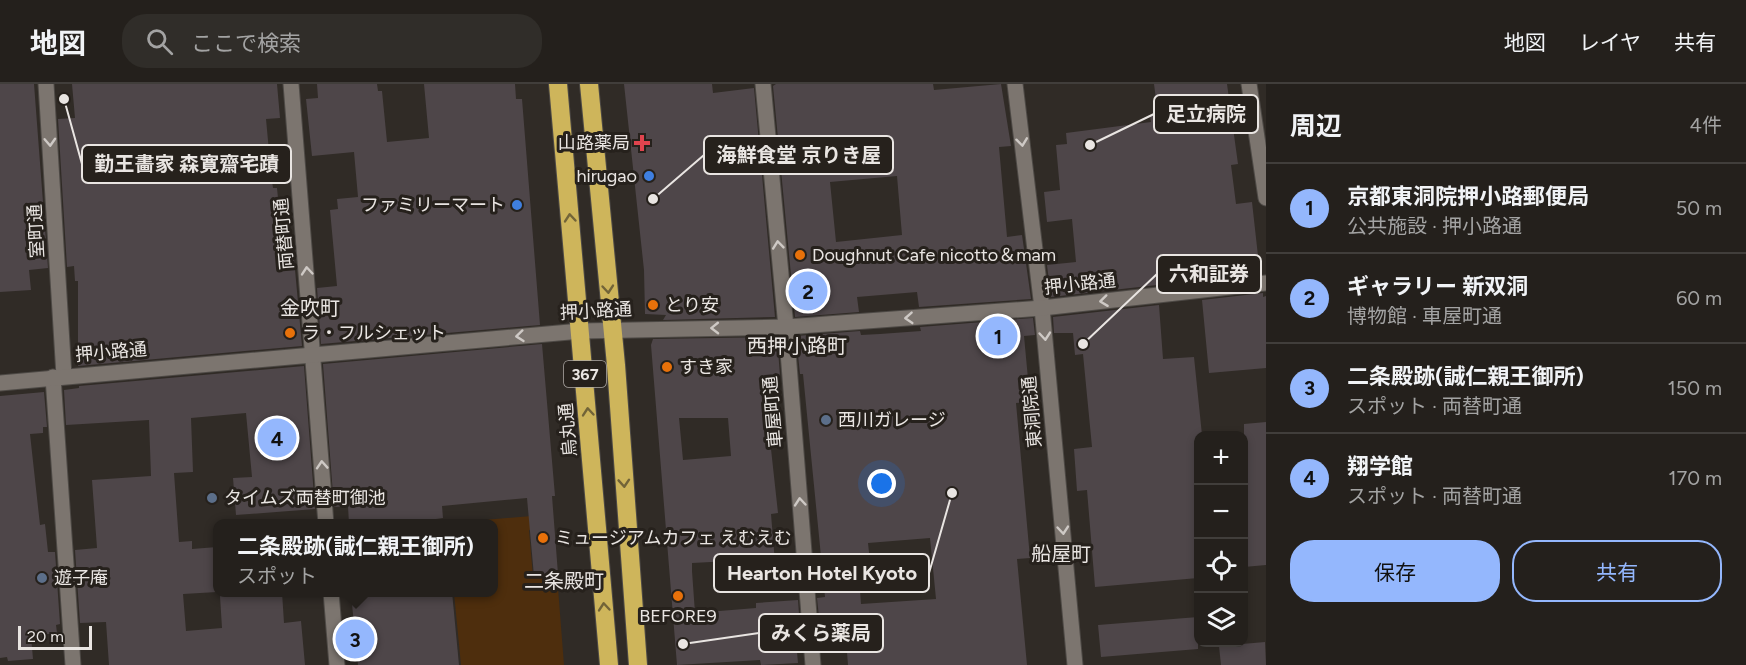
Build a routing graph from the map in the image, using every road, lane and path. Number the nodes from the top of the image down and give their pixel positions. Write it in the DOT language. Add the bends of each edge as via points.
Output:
graph roads {
  1 [pos="46,84"];
  2 [pos="291,84"];
  3 [pos="558,84"];
  4 [pos="589,84"];
  5 [pos="763,84"];
  6 [pos="1015,84"];
  7 [pos="1249,84"];
  8 [pos="1266,198"];
  9 [pos="1266,282"];
  10 [pos="1042,308"];
  11 [pos="786,327"];
  12 [pos="612,329"];
  13 [pos="581,331"];
  14 [pos="314,353"];
  15 [pos="58,377"];
  16 [pos="0,383"];
  17 [pos="326,519"];
  18 [pos="332,597"];
  19 [pos="73,665"];
  20 [pos="337,665"];
  21 [pos="609,665"];
  22 [pos="638,665"];
  23 [pos="813,665"];
  24 [pos="1076,665"];
  1 -- 15 [label="street, 室町通, one-way"];
  14 -- 2 [label="street, 両替町通, one-way"];
  13 -- 3 [label="highway, 烏丸通 / 367, one-way"];
  4 -- 12 [label="highway, 367, one-way"];
  11 -- 5 [label="street, 車屋町通, one-way"];
  6 -- 10 [label="street, 東洞院通, one-way"];
  7 -- 8 [label="street"];
  9 -- 10 [label="street, 押小路通, one-way"];
  10 -- 11 [label="street, 押小路通, one-way"];
  10 -- 24 [label="street, 東洞院通, one-way"];
  11 -- 12 [label="street, 押小路通, one-way"];
  23 -- 11 [label="street, 車屋町通, one-way"];
  12 -- 13 [label="street, 押小路通"];
  12 -- 22 [label="highway, 367, one-way"];
  13 -- 14 [label="street, 押小路通, one-way"];
  21 -- 13 [label="highway, 烏丸通 / 367, one-way"];
  14 -- 15 [label="street, 押小路通"];
  17 -- 14 [label="street, 両替町通, one-way"];
  15 -- 16 [label="street, 押小路通"];
  15 -- 19 [label="street, 室町通"];
  18 -- 20 [label="street"];
}
